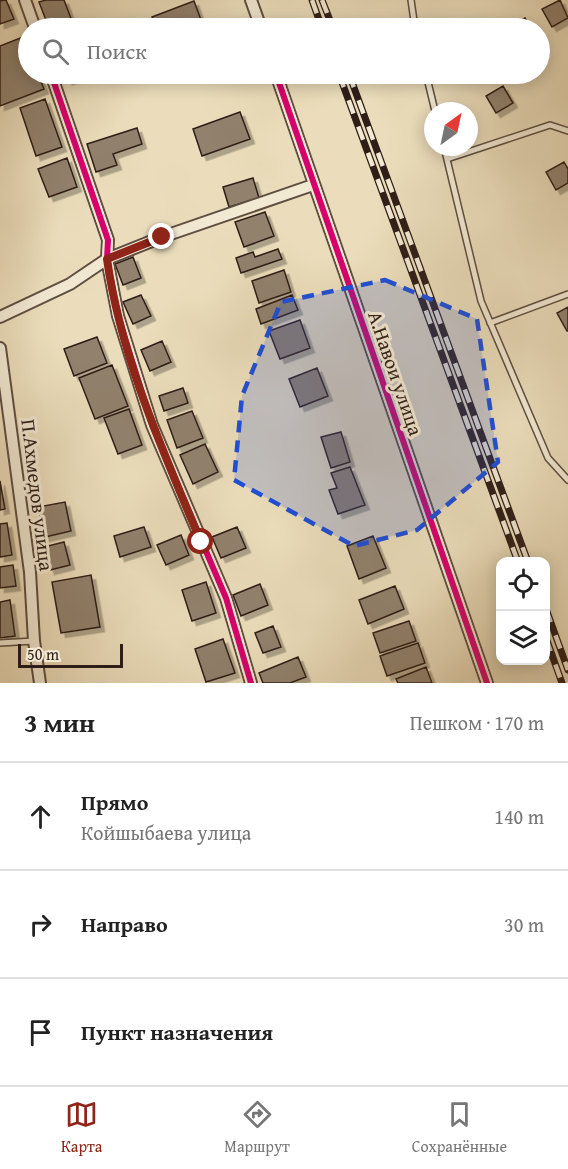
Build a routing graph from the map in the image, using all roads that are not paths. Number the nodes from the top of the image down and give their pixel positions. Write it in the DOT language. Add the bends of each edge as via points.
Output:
graph roads {
  1 [pos="25,0"];
  2 [pos="251,0"];
  3 [pos="411,0"];
  4 [pos="31,18"];
  5 [pos="257,18"];
  6 [pos="414,18"];
  7 [pos="54,84"];
  8 [pos="279,84"];
  9 [pos="428,84"];
  10 [pos="433,102"];
  11 [pos="568,131"];
  12 [pos="446,156"];
  13 [pos="447,159"];
  14 [pos="313,185"];
  15 [pos="107,259"];
  16 [pos="568,294"];
  17 [pos="0,317"];
  18 [pos="490,323"];
  19 [pos="0,348"];
  20 [pos="568,479"];
  21 [pos="34,641"];
  22 [pos="0,643"];
  23 [pos="40,683"];
  24 [pos="251,683"];
  25 [pos="487,683"];
  1 -- 4 [label="street"];
  2 -- 5 [label="street"];
  3 -- 6 [label="lane"];
  7 -- 15 [label="street" via="108,240"];
  8 -- 14 [label="street, А.Навои улица"];
  9 -- 10 [label="lane"];
  11 -- 13 [label="lane" via="550,125"];
  12 -- 13 [label="lane"];
  13 -- 18 [label="lane" via="481,301"];
  14 -- 15 [label="street"];
  14 -- 25 [label="street, А.Навои улица"];
  15 -- 17 [label="street" via="70,284"];
  15 -- 24 [label="street" via="118,316 152,425 226,598"];
  16 -- 18 [label="lane"];
  18 -- 20 [label="lane" via="548,458"];
  19 -- 21 [label="street, П.Ахмедов улица" via="30,572"];
  21 -- 22 [label="lane"];
  21 -- 23 [label="street, П.Ахмедов улица"];
}
